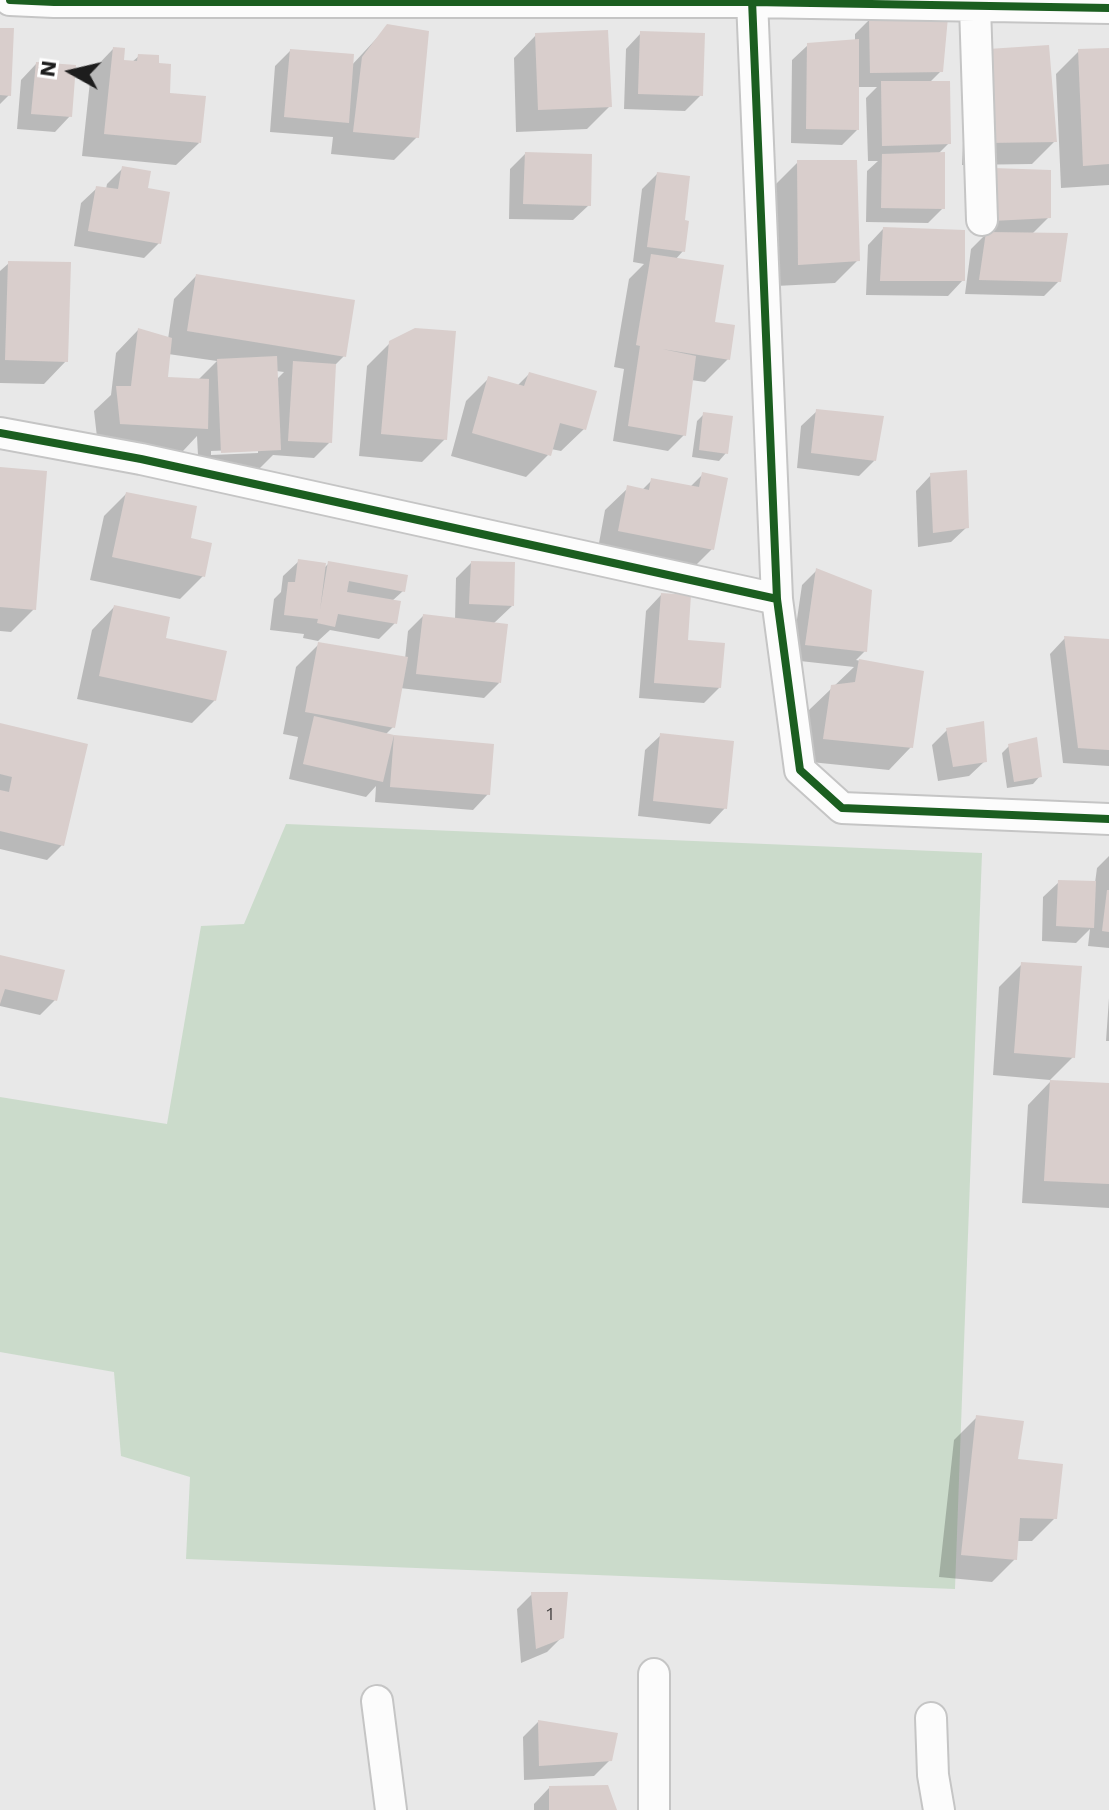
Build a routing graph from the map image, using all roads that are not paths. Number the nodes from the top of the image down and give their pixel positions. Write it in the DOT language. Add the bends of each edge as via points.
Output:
graph roads {
  1 [pos="10,0"];
  2 [pos="752,1"];
  3 [pos="975,6"];
  4 [pos="1109,8"];
  5 [pos="982,220"];
  6 [pos="0,433"];
  7 [pos="777,599"];
  8 [pos="1109,819"];
  9 [pos="654,1674"];
  10 [pos="377,1701"];
  11 [pos="931,1718"];
  12 [pos="391,1810"];
  13 [pos="654,1810"];
  14 [pos="939,1810"];
  1 -- 2 [label="street"];
  2 -- 3 [label="street"];
  2 -- 7 [label="street"];
  3 -- 4 [label="street"];
  3 -- 5 [label="street"];
  6 -- 7 [label="street" via="141,459"];
  7 -- 8 [label="street" via="800,770 842,808"];
  9 -- 13 [label="street"];
  10 -- 12 [label="street"];
  11 -- 14 [label="street"];
}
